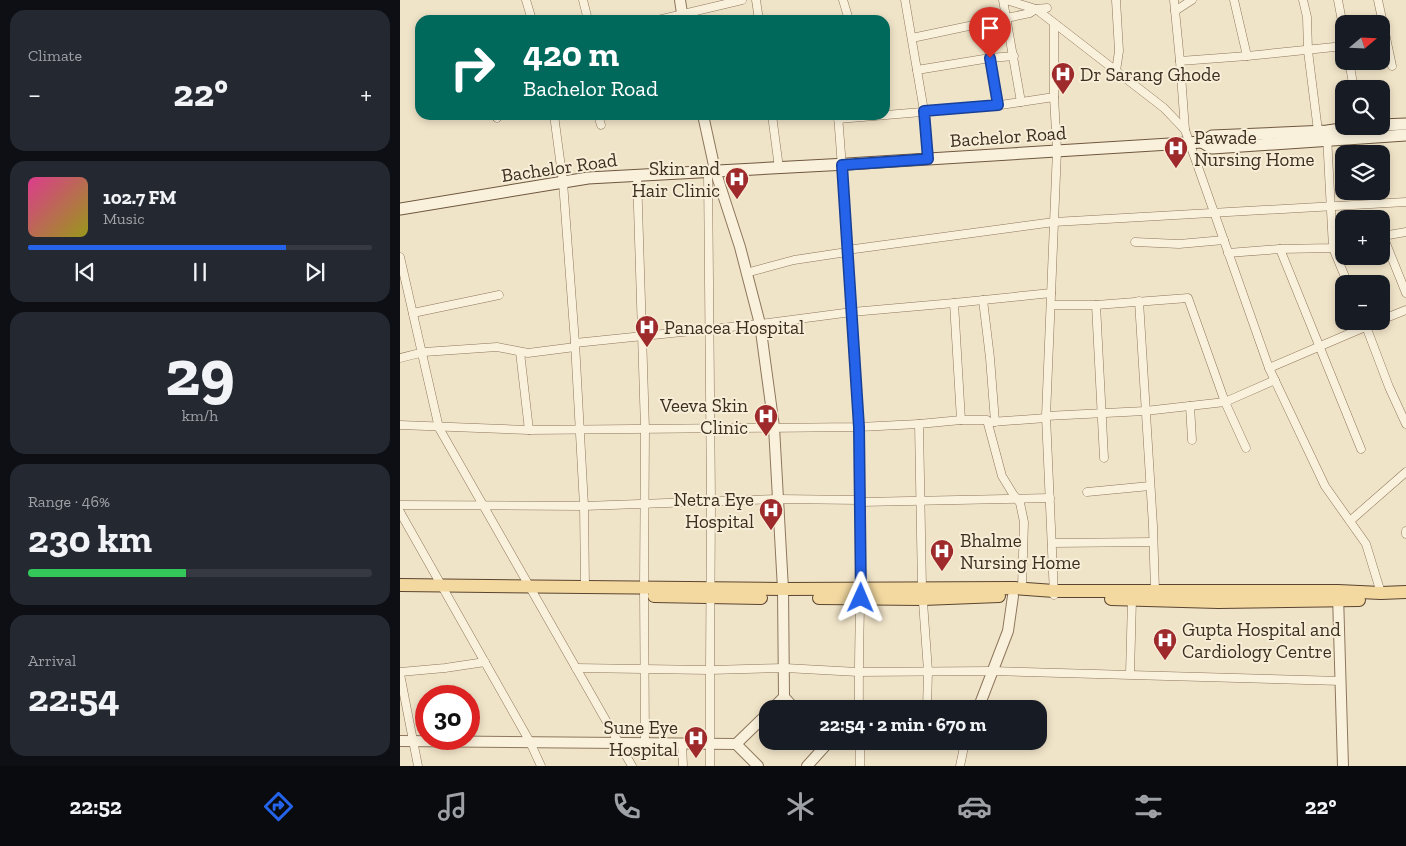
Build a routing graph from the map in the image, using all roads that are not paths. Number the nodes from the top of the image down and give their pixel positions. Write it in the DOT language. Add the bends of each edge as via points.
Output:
graph roads {
  1 [pos="526,0"];
  2 [pos="584,0"];
  3 [pos="680,0"];
  4 [pos="742,0"];
  5 [pos="756,0"];
  6 [pos="843,0"];
  7 [pos="905,0"];
  8 [pos="1005,0"];
  9 [pos="1116,0"];
  10 [pos="1174,0"];
  11 [pos="1192,0"];
  12 [pos="1234,0"];
  13 [pos="1303,0"];
  14 [pos="1338,0"];
  15 [pos="1378,0"];
  16 [pos="1046,5"];
  17 [pos="1036,9"];
  18 [pos="1175,10"];
  19 [pos="530,15"];
  20 [pos="587,15"];
  21 [pos="683,15"];
  22 [pos="690,15"];
  23 [pos="758,15"];
  24 [pos="848,15"];
  25 [pos="1341,15"];
  26 [pos="1007,18"];
  27 [pos="1051,20"];
  28 [pos="984,22"];
  29 [pos="912,38"];
  30 [pos="1335,47"];
  31 [pos="1308,50"];
  32 [pos="1014,56"];
  33 [pos="1248,56"];
  34 [pos="990,58"];
  35 [pos="1180,61"];
  36 [pos="1392,66"];
  37 [pos="917,70"];
  38 [pos="1116,71"];
  39 [pos="1054,97"];
  40 [pos="1021,102"];
  41 [pos="998,105"];
  42 [pos="924,111"];
  43 [pos="890,116"];
  44 [pos="555,120"];
  45 [pos="600,120"];
  46 [pos="704,120"];
  47 [pos="773,120"];
  48 [pos="838,120"];
  49 [pos="1406,124"];
  50 [pos="601,125"];
  51 [pos="1390,125"];
  52 [pos="1185,130"];
  53 [pos="1335,132"];
  54 [pos="1324,134"];
  55 [pos="1406,135"];
  56 [pos="1188,142"];
  57 [pos="1057,150"];
  58 [pos="928,159"];
  59 [pos="842,165"];
  60 [pos="779,168"];
  61 [pos="711,171"];
  62 [pos="637,175"];
  63 [pos="564,182"];
  64 [pos="1406,202"];
  65 [pos="1331,207"];
  66 [pos="400,209"];
  67 [pos="1214,213"];
  68 [pos="1054,222"];
  69 [pos="1406,232"];
  70 [pos="1390,235"];
  71 [pos="1224,240"];
  72 [pos="1135,242"];
  73 [pos="1333,248"];
  74 [pos="1280,249"];
  75 [pos="847,251"];
  76 [pos="1228,253"];
  77 [pos="1390,255"];
  78 [pos="400,257"];
  79 [pos="746,272"];
  80 [pos="1344,275"];
  81 [pos="1051,293"];
  82 [pos="1406,293"];
  83 [pos="499,295"];
  84 [pos="983,300"];
  85 [pos="1139,302"];
  86 [pos="954,303"];
  87 [pos="1050,305"];
  88 [pos="1096,305"];
  89 [pos="1406,310"];
  90 [pos="852,312"];
  91 [pos="413,313"];
  92 [pos="1390,317"];
  93 [pos="760,324"];
  94 [pos="709,330"];
  95 [pos="1353,330"];
  96 [pos="1367,330"];
  97 [pos="643,336"];
  98 [pos="575,345"];
  99 [pos="1319,347"];
  100 [pos="520,352"];
  101 [pos="422,353"];
  102 [pos="400,358"];
  103 [pos="1269,368"];
  104 [pos="1275,380"];
  105 [pos="1225,402"];
  106 [pos="1190,406"];
  107 [pos="1145,411"];
  108 [pos="1102,413"];
  109 [pos="1046,417"];
  110 [pos="961,420"];
  111 [pos="991,422"];
  112 [pos="919,424"];
  113 [pos="1406,424"];
  114 [pos="400,425"];
  115 [pos="774,427"];
  116 [pos="859,427"];
  117 [pos="439,428"];
  118 [pos="579,429"];
  119 [pos="645,429"];
  120 [pos="709,429"];
  121 [pos="529,430"];
  122 [pos="1192,440"];
  123 [pos="1246,448"];
  124 [pos="1361,449"];
  125 [pos="1104,458"];
  126 [pos="1406,472"];
  127 [pos="1150,486"];
  128 [pos="1087,492"];
  129 [pos="1050,498"];
  130 [pos="1017,499"];
  131 [pos="778,500"];
  132 [pos="922,500"];
  133 [pos="860,501"];
  134 [pos="711,502"];
  135 [pos="645,504"];
  136 [pos="400,505"];
  137 [pos="484,506"];
  138 [pos="584,506"];
  139 [pos="400,512"];
  140 [pos="1350,521"];
  141 [pos="1153,542"];
  142 [pos="1052,543"];
  143 [pos="400,585"];
  144 [pos="585,587"];
  145 [pos="443,588"];
  146 [pos="531,590"];
  147 [pos="644,592"];
  148 [pos="1018,592"];
  149 [pos="1155,592"];
  150 [pos="1406,592"];
  151 [pos="400,593"];
  152 [pos="711,593"];
  153 [pos="783,593"];
  154 [pos="861,593"];
  155 [pos="923,593"];
  156 [pos="1381,593"];
  157 [pos="1054,594"];
  158 [pos="1338,596"];
  159 [pos="1132,599"];
  160 [pos="1406,600"];
  161 [pos="485,662"];
  162 [pos="576,668"];
  163 [pos="785,668"];
  164 [pos="644,670"];
  165 [pos="710,670"];
  166 [pos="928,671"];
  167 [pos="992,671"];
  168 [pos="858,672"];
  169 [pos="400,673"];
  170 [pos="1130,674"];
  171 [pos="1341,681"];
  172 [pos="784,697"];
  173 [pos="781,700"];
  174 [pos="787,700"];
  175 [pos="860,700"];
  176 [pos="927,700"];
  177 [pos="981,700"];
  178 [pos="759,722"];
  179 [pos="413,741"];
  180 [pos="400,742"];
  181 [pos="530,742"];
  182 [pos="619,743"];
  183 [pos="645,743"];
  184 [pos="682,743"];
  185 [pos="710,744"];
  186 [pos="736,744"];
  187 [pos="820,750"];
  188 [pos="860,750"];
  189 [pos="963,750"];
  190 [pos="418,766"];
  191 [pos="541,766"];
  192 [pos="632,766"];
  193 [pos="683,766"];
  194 [pos="710,766"];
  195 [pos="758,766"];
  196 [pos="807,766"];
  197 [pos="860,766"];
  198 [pos="960,766"];
  199 [pos="1344,766"];
  1 -- 19 [label="street"];
  2 -- 20 [label="street"];
  3 -- 21 [label="street"];
  4 -- 22 [label="street"];
  5 -- 23 [label="street"];
  6 -- 24 [label="street"];
  7 -- 29 [label="street"];
  8 -- 17 [label="street"];
  8 -- 26 [label="street"];
  9 -- 38 [label="street" via="1119,51"];
  10 -- 18 [label="street"];
  11 -- 18 [label="street"];
  12 -- 33 [label="street"];
  13 -- 31 [label="street"];
  14 -- 25 [label="street"];
  15 -- 36 [label="street"];
  16 -- 17 [label="street"];
  16 -- 27 [label="street"];
  17 -- 26 [label="street"];
  17 -- 27 [label="street"];
  18 -- 35 [label="street"];
  26 -- 28 [label="street"];
  26 -- 32 [label="street"];
  27 -- 38 [label="street"];
  27 -- 39 [label="street"];
  28 -- 29 [label="street"];
  28 -- 34 [label="street"];
  29 -- 37 [label="street"];
  30 -- 31 [label="street"];
  31 -- 33 [label="street"];
  31 -- 54 [label="street"];
  32 -- 34 [label="street"];
  32 -- 40 [label="street"];
  33 -- 35 [label="street"];
  34 -- 37 [label="street"];
  34 -- 41 [label="street"];
  35 -- 52 [label="street"];
  37 -- 42 [label="street"];
  38 -- 52 [label="street" via="1164,108"];
  39 -- 40 [label="street"];
  39 -- 57 [label="street"];
  40 -- 41 [label="street"];
  41 -- 42 [label="street"];
  42 -- 43 [label="street"];
  42 -- 58 [label="street"];
  44 -- 63 [label="street"];
  45 -- 50 [label="street"];
  46 -- 61 [label="street"];
  47 -- 60 [label="street"];
  48 -- 59 [label="street"];
  49 -- 51 [label="main road"];
  52 -- 56 [label="street"];
  53 -- 54 [label="main road, Bachelor Road"];
  54 -- 55 [label="main road, Bachelor Road"];
  54 -- 56 [label="main road, Bachelor Road" via="1212,148 1202,142"];
  54 -- 65 [label="street"];
  56 -- 57 [label="main road, Bachelor Road"];
  56 -- 67 [label="street"];
  57 -- 58 [label="main road, Bachelor Road"];
  57 -- 68 [label="street"];
  58 -- 59 [label="main road, Bachelor Road"];
  59 -- 60 [label="main road, Bachelor Road"];
  59 -- 75 [label="street"];
  60 -- 61 [label="main road, Bachelor Road"];
  61 -- 62 [label="main road, Bachelor Road"];
  61 -- 79 [label="street" via="740,247"];
  61 -- 94 [label="street"];
  62 -- 63 [label="main road, Bachelor Road"];
  62 -- 97 [label="street"];
  63 -- 66 [label="main road, Bachelor Road"];
  63 -- 98 [label="street"];
  64 -- 65 [label="street"];
  65 -- 67 [label="street"];
  65 -- 73 [label="street"];
  67 -- 68 [label="street"];
  67 -- 71 [label="street"];
  68 -- 75 [label="street"];
  68 -- 81 [label="street"];
  69 -- 70 [label="street"];
  71 -- 72 [label="street" via="1179,244"];
  71 -- 76 [label="street"];
  73 -- 74 [label="street"];
  73 -- 80 [label="street"];
  74 -- 76 [label="street"];
  74 -- 99 [label="street"];
  75 -- 79 [label="street"];
  75 -- 90 [label="street"];
  76 -- 103 [label="street"];
  77 -- 82 [label="street"];
  78 -- 91 [label="street"];
  79 -- 93 [label="street"];
  81 -- 84 [label="street"];
  81 -- 87 [label="street"];
  83 -- 91 [label="street"];
  84 -- 86 [label="street"];
  84 -- 111 [label="street" via="990,358"];
  85 -- 88 [label="street"];
  85 -- 105 [label="street" via="1188,298"];
  85 -- 107 [label="street"];
  86 -- 90 [label="street"];
  86 -- 110 [label="street"];
  87 -- 88 [label="street"];
  87 -- 109 [label="street"];
  88 -- 108 [label="street"];
  89 -- 92 [label="street"];
  90 -- 93 [label="street"];
  90 -- 116 [label="street"];
  91 -- 101 [label="street"];
  93 -- 94 [label="street"];
  93 -- 115 [label="street"];
  94 -- 97 [label="street"];
  94 -- 120 [label="street"];
  95 -- 99 [label="street"];
  96 -- 113 [label="street"];
  97 -- 98 [label="street"];
  97 -- 119 [label="street"];
  98 -- 100 [label="street"];
  98 -- 118 [label="street"];
  99 -- 103 [label="street"];
  99 -- 124 [label="street"];
  100 -- 101 [label="street" via="500,347"];
  100 -- 121 [label="street"];
  101 -- 102 [label="street"];
  101 -- 117 [label="street"];
  103 -- 104 [label="street"];
  104 -- 105 [label="street"];
  104 -- 140 [label="street" via="1325,486"];
  105 -- 106 [label="street"];
  105 -- 123 [label="street"];
  106 -- 107 [label="street"];
  106 -- 122 [label="street"];
  107 -- 108 [label="street"];
  107 -- 127 [label="street"];
  108 -- 109 [label="street"];
  108 -- 125 [label="street"];
  109 -- 111 [label="street"];
  109 -- 129 [label="street"];
  110 -- 111 [label="street"];
  110 -- 112 [label="street"];
  111 -- 130 [label="street" via="1002,476"];
  112 -- 116 [label="street"];
  112 -- 132 [label="street"];
  114 -- 117 [label="street"];
  115 -- 116 [label="street"];
  115 -- 120 [label="street"];
  115 -- 131 [label="street"];
  116 -- 133 [label="street"];
  117 -- 121 [label="street"];
  117 -- 137 [label="street"];
  118 -- 119 [label="street"];
  118 -- 121 [label="street"];
  118 -- 138 [label="street"];
  119 -- 120 [label="street"];
  119 -- 135 [label="street"];
  120 -- 134 [label="street"];
  126 -- 140 [label="street"];
  127 -- 128 [label="street"];
  127 -- 141 [label="street"];
  129 -- 130 [label="street"];
  129 -- 142 [label="street"];
  130 -- 132 [label="street"];
  130 -- 148 [label="street" via="1024,522"];
  131 -- 133 [label="street"];
  131 -- 134 [label="street"];
  131 -- 153 [label="street"];
  132 -- 133 [label="street"];
  132 -- 155 [label="street"];
  133 -- 154 [label="street"];
  134 -- 135 [label="street"];
  134 -- 152 [label="street"];
  135 -- 138 [label="street"];
  135 -- 147 [label="street"];
  136 -- 137 [label="street"];
  137 -- 138 [label="street"];
  137 -- 146 [label="street"];
  138 -- 144 [label="street"];
  139 -- 145 [label="street"];
  140 -- 156 [label="street" via="1366,544"];
  141 -- 142 [label="street"];
  141 -- 149 [label="street"];
  142 -- 157 [label="street"];
  143 -- 145 [label="main road"];
  144 -- 146 [label="main road"];
  144 -- 147 [label="main road"];
  145 -- 146 [label="main road"];
  145 -- 151 [label="main road"];
  145 -- 161 [label="street"];
  146 -- 147 [label="main road"];
  146 -- 162 [label="street"];
  147 -- 152 [label="main road"];
  147 -- 164 [label="street"];
  148 -- 155 [label="main road"];
  148 -- 157 [label="main road"];
  148 -- 167 [label="street" via="1008,631"];
  149 -- 157 [label="main road"];
  149 -- 158 [label="main road"];
  150 -- 156 [label="main road"];
  152 -- 153 [label="main road"];
  152 -- 165 [label="street"];
  153 -- 154 [label="main road"];
  153 -- 163 [label="street"];
  154 -- 155 [label="main road"];
  154 -- 168 [label="street"];
  155 -- 166 [label="street"];
  156 -- 158 [label="main road"];
  157 -- 159 [label="main road"];
  158 -- 159 [label="main road" via="1218,602"];
  158 -- 160 [label="main road"];
  158 -- 171 [label="street"];
  159 -- 170 [label="street"];
  161 -- 169 [label="street"];
  161 -- 181 [label="street"];
  162 -- 164 [label="street"];
  162 -- 182 [label="street"];
  163 -- 165 [label="street"];
  163 -- 168 [label="street"];
  163 -- 172 [label="street"];
  164 -- 165 [label="street"];
  164 -- 183 [label="street"];
  165 -- 185 [label="street"];
  166 -- 167 [label="street"];
  166 -- 168 [label="street"];
  166 -- 176 [label="street"];
  167 -- 170 [label="street"];
  167 -- 177 [label="street"];
  168 -- 175 [label="street"];
  169 -- 179 [label="street"];
  170 -- 171 [label="street"];
  171 -- 199 [label="street"];
  172 -- 173 [label="street"];
  172 -- 174 [label="street"];
  178 -- 186 [label="street"];
  179 -- 180 [label="street"];
  179 -- 181 [label="street"];
  179 -- 190 [label="street"];
  181 -- 182 [label="street"];
  181 -- 191 [label="street"];
  182 -- 183 [label="street"];
  182 -- 192 [label="street"];
  183 -- 184 [label="street"];
  184 -- 185 [label="street"];
  184 -- 193 [label="street"];
  185 -- 186 [label="street"];
  185 -- 194 [label="street"];
  186 -- 195 [label="street"];
  187 -- 196 [label="street"];
  188 -- 197 [label="street"];
  189 -- 198 [label="street"];
}
